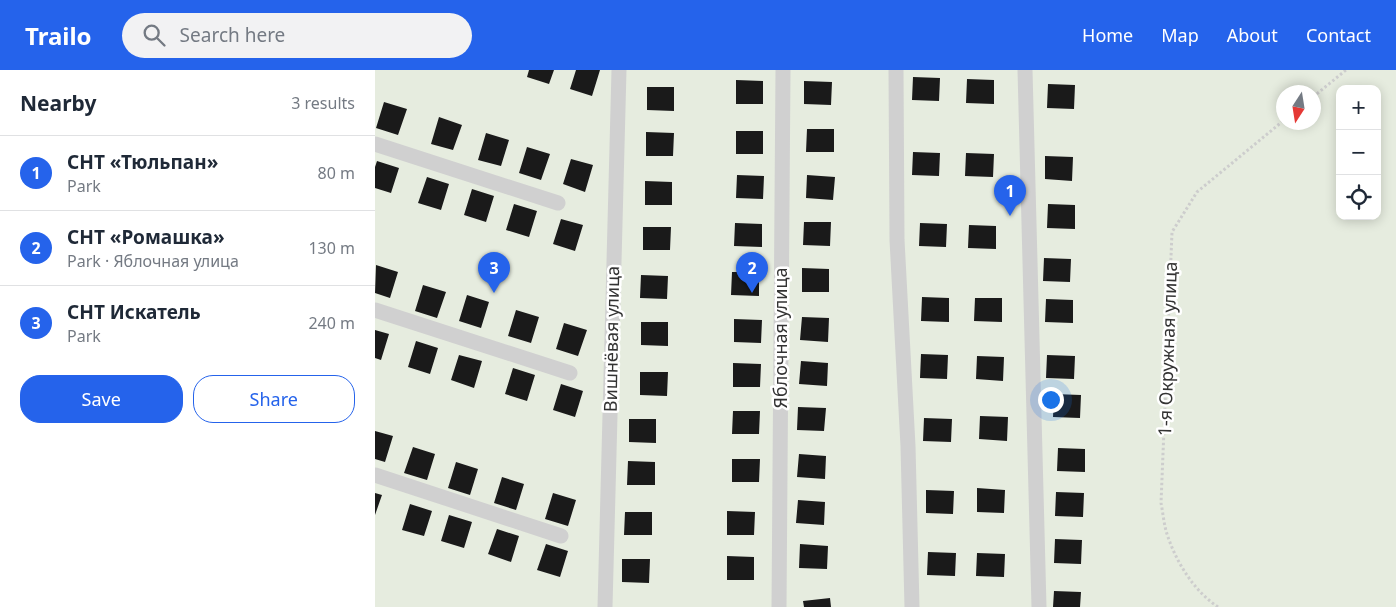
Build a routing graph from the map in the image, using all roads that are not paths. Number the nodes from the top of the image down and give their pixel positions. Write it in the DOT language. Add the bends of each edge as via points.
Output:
graph roads {
  1 [pos="619,70"];
  2 [pos="783,70"];
  3 [pos="896,70"];
  4 [pos="1025,70"];
  5 [pos="375,144"];
  6 [pos="558,203"];
  7 [pos="375,310"];
  8 [pos="570,373"];
  9 [pos="375,476"];
  10 [pos="561,536"];
  11 [pos="605,607"];
  12 [pos="779,607"];
  13 [pos="912,607"];
  14 [pos="1039,607"];
  1 -- 11 [label="street, Вишнёвая улица"];
  2 -- 12 [label="street, Яблочная улица"];
  3 -- 13 [label="street" via="897,240 908,446"];
  4 -- 14 [label="street"];
  5 -- 6 [label="street"];
  7 -- 8 [label="street"];
  9 -- 10 [label="street"];
}
